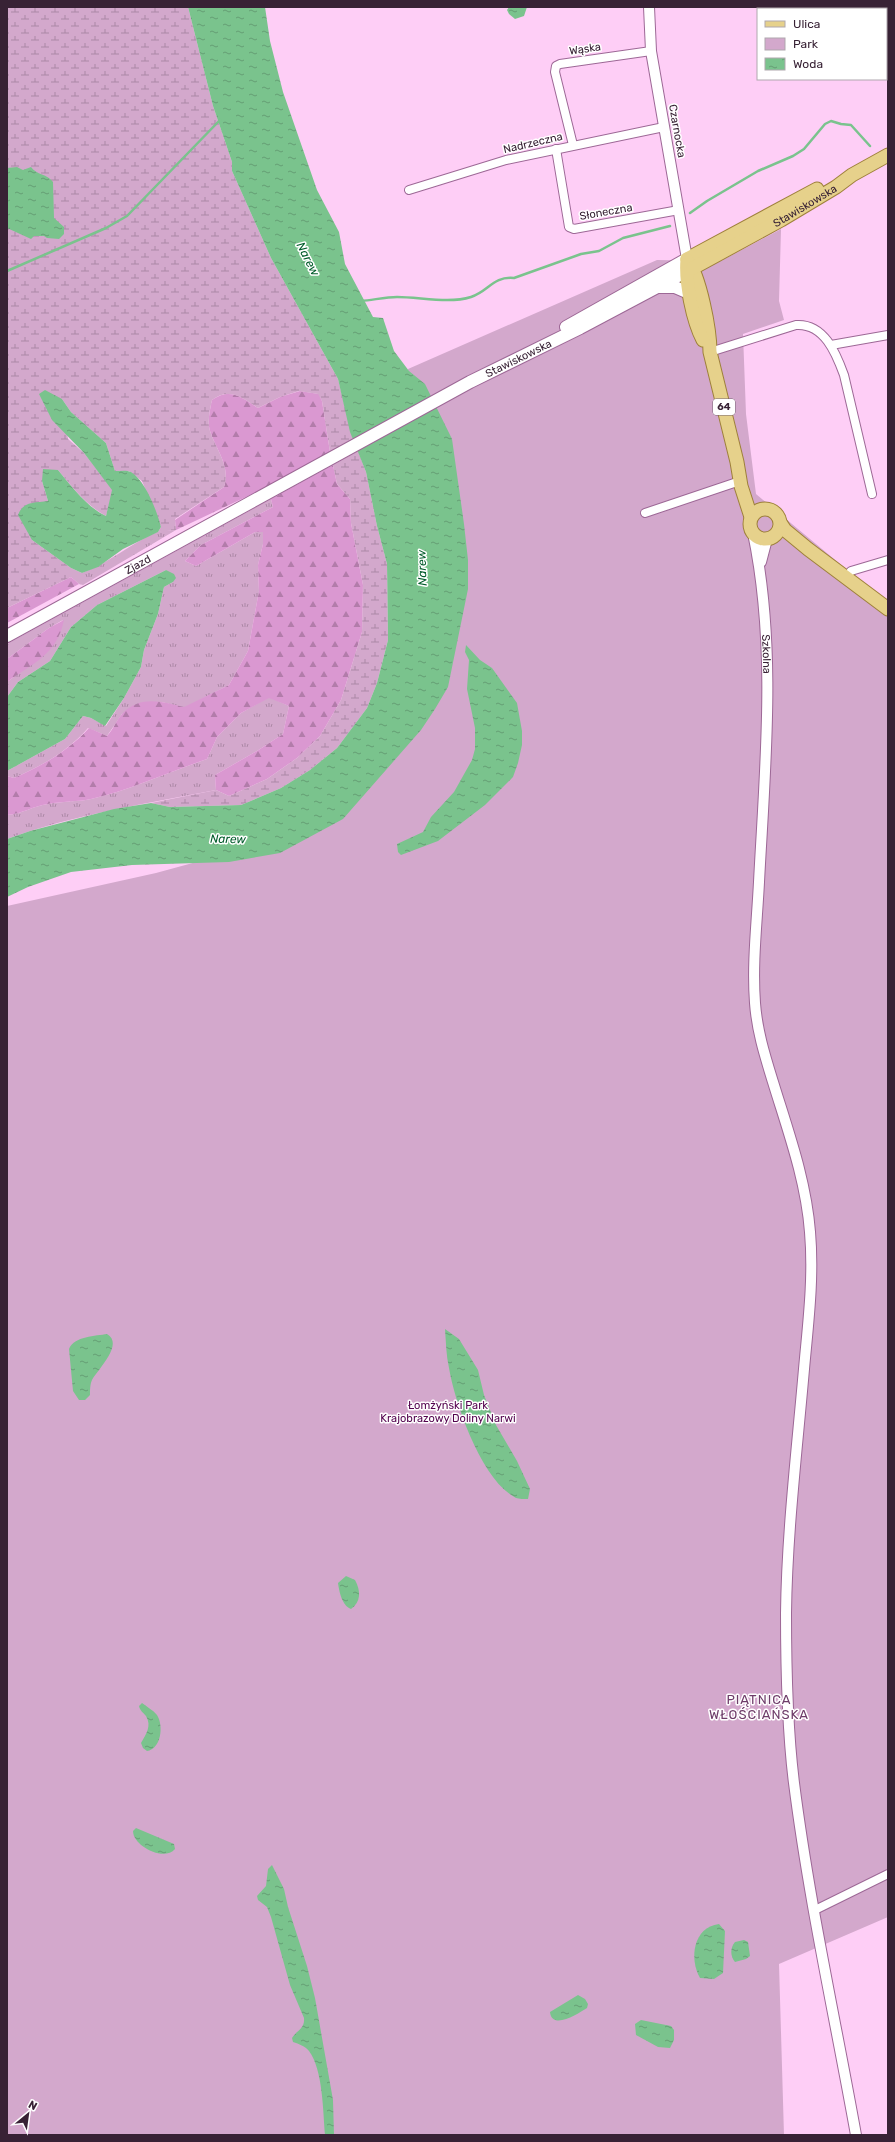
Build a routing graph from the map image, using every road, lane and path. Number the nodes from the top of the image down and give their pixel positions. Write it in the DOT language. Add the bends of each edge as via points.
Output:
graph roads {
  1 [pos="650,7"];
  2 [pos="651,51"];
  3 [pos="664,127"];
  4 [pos="573,145"];
  5 [pos="556,149"];
  6 [pos="888,155"];
  7 [pos="409,190"];
  8 [pos="679,210"];
  9 [pos="689,266"];
  10 [pos="658,287"];
  11 [pos="689,293"];
  12 [pos="888,335"];
  13 [pos="831,345"];
  14 [pos="710,352"];
  15 [pos="486,374"];
  16 [pos="737,462"];
  17 [pos="740,481"];
  18 [pos="872,494"];
  19 [pos="645,513"];
  20 [pos="756,513"];
  21 [pos="781,524"];
  22 [pos="753,533"];
  23 [pos="771,538"];
  24 [pos="888,560"];
  25 [pos="843,577"];
  26 [pos="761,580"];
  27 [pos="888,609"];
  28 [pos="7,636"];
  29 [pos="888,1874"];
  30 [pos="815,1910"];
  31 [pos="856,2135"];
  1 -- 2 [label="street, Czarnocka"];
  2 -- 3 [label="street, Czarnocka"];
  2 -- 4 [label="street, Wąska" via="556,66 555,72"];
  3 -- 4 [label="street, Nadrzeczna"];
  3 -- 8 [label="street, Czarnocka"];
  4 -- 5 [label="street, Nadrzeczna"];
  5 -- 7 [label="street, Nadrzeczna" via="506,160"];
  5 -- 8 [label="street, Słoneczna" via="569,227 574,229"];
  6 -- 9 [label="main road, Stawiskowska" via="852,175 832,181"];
  8 -- 9 [label="street, Czarnocka"];
  9 -- 10 [label="main road, Stawiskowska"];
  9 -- 11 [label="main road, 64"];
  9 -- 14 [label="main road, 64" via="710,337"];
  9 -- 15 [label="main road, Stawiskowska" via="501,363"];
  10 -- 11 [label="main road" via="675,287"];
  10 -- 15 [label="main road, Stawiskowska"];
  11 -- 14 [label="main road, 64" via="702,338"];
  12 -- 13 [label="street"];
  13 -- 14 [label="street" via="817,331 803,325 774,331"];
  13 -- 18 [label="street" via="844,375"];
  14 -- 16 [label="main road, 64"];
  15 -- 28 [label="main road, Zjazd"];
  16 -- 17 [label="main road, 64"];
  16 -- 20 [label="main road, 64" via="754,500"];
  17 -- 19 [label="street"];
  17 -- 20 [label="main road, 64"];
  20 -- 21 [label="main road, 64" via="769,510 779,518"];
  20 -- 22 [label="main road, 64" via="751,526"];
  21 -- 23 [label="main road" via="779,532"];
  21 -- 25 [label="main road, 64" via="791,536"];
  22 -- 23 [label="main road, 64" via="762,539"];
  22 -- 26 [label="street, Szkolna"];
  23 -- 25 [label="main road, 64" via="787,541"];
  23 -- 26 [label="street, Szkolna" via="762,559"];
  24 -- 25 [label="street" via="851,571"];
  25 -- 27 [label="main road, 64"];
  26 -- 30 [label="street, Szkolna" via="767,678 767,728 755,1003 760,1038 801,1174 810,1233 810,1304 787,1571 786,1642 794,1781"];
  29 -- 30 [label="street"];
  30 -- 31 [label="street, Szkolna"];
}
